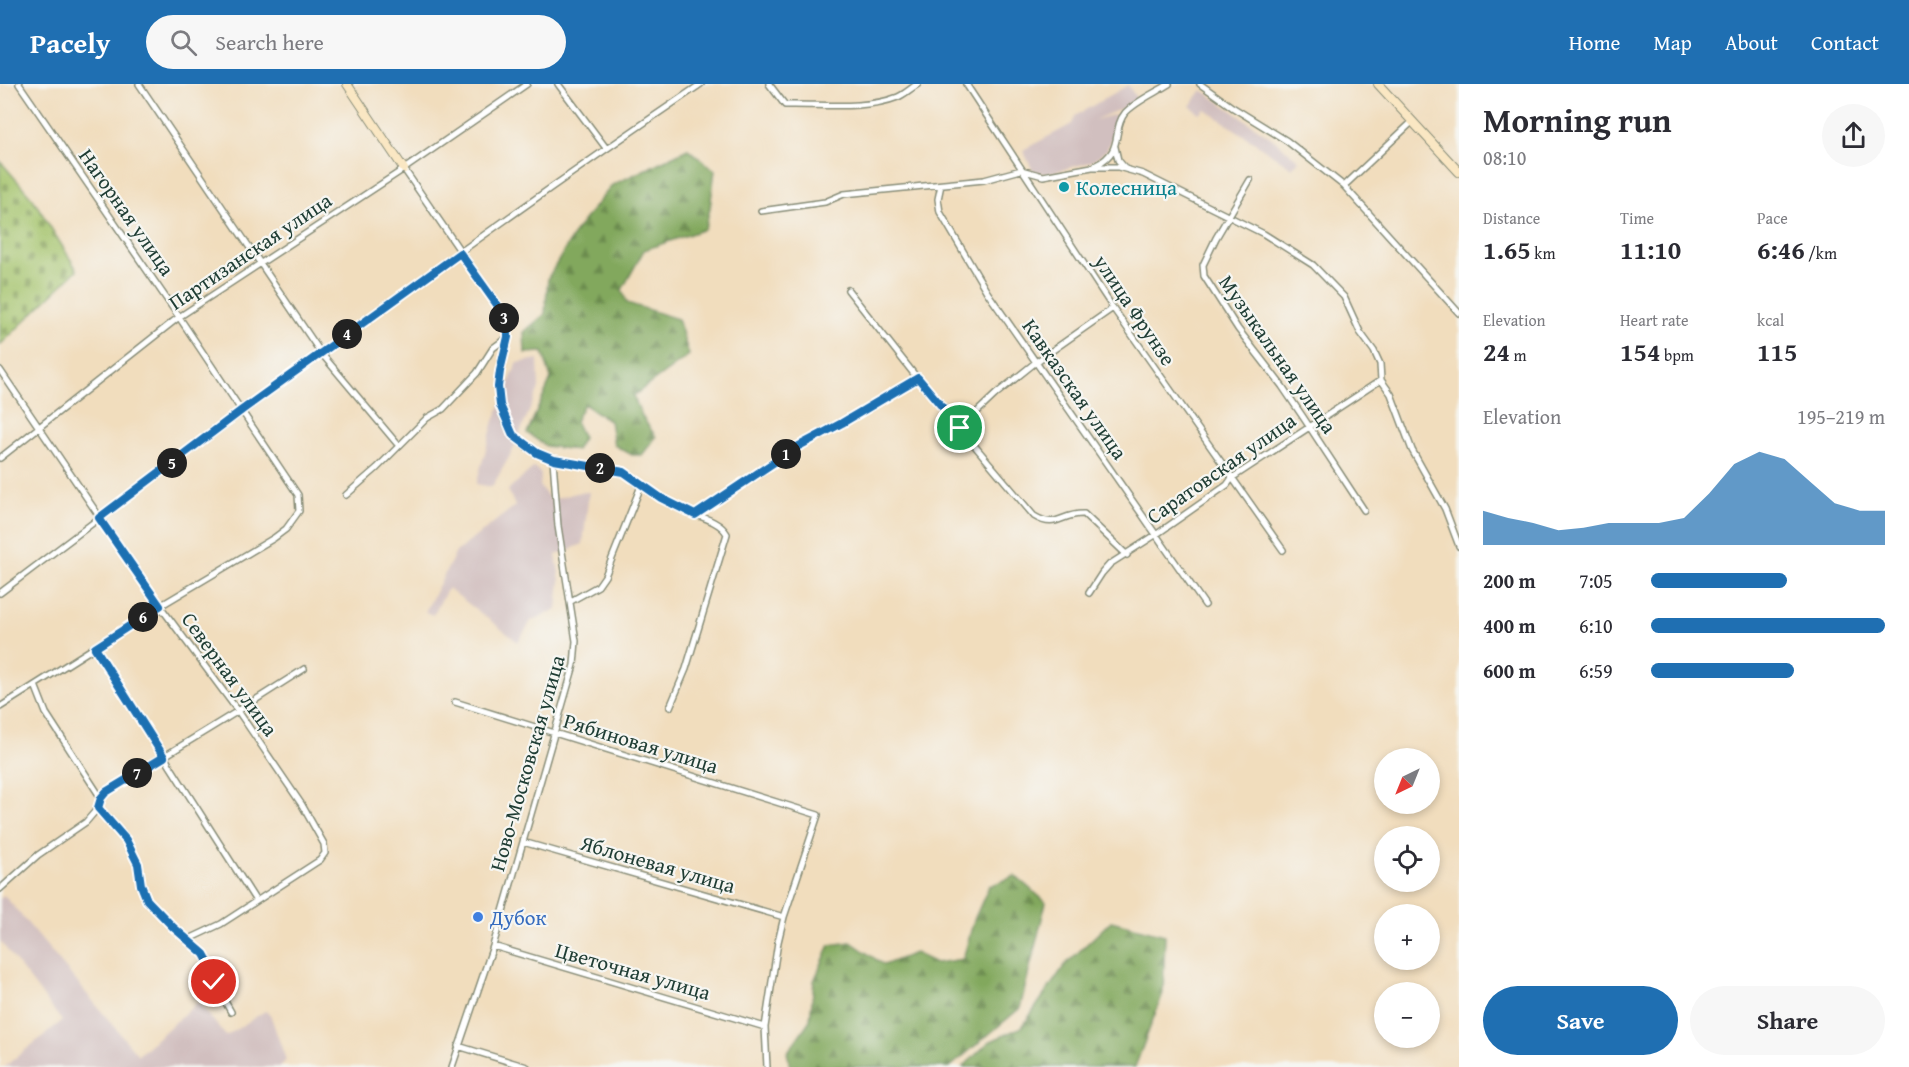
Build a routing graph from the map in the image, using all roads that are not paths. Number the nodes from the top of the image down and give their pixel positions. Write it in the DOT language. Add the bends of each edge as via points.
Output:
graph roads {
  1 [pos="19,84"];
  2 [pos="139,84"];
  3 [pos="347,84"];
  4 [pos="527,84"];
  5 [pos="558,84"];
  6 [pos="701,84"];
  7 [pos="769,84"];
  8 [pos="918,84"];
  9 [pos="966,84"];
  10 [pos="1169,84"];
  11 [pos="1200,84"];
  12 [pos="1378,84"];
  13 [pos="1412,122"];
  14 [pos="1116,147"];
  15 [pos="606,148"];
  16 [pos="1092,167"];
  17 [pos="1124,168"];
  18 [pos="404,169"];
  19 [pos="1021,170"];
  20 [pos="1459,172"];
  21 [pos="1250,180"];
  22 [pos="941,185"];
  23 [pos="1344,186"];
  24 [pos="761,211"];
  25 [pos="1230,218"];
  26 [pos="460,253"];
  27 [pos="260,262"];
  28 [pos="848,290"];
  29 [pos="1113,308"];
  30 [pos="1459,313"];
  31 [pos="179,317"];
  32 [pos="508,337"];
  33 [pos="321,353"];
  34 [pos="1036,362"];
  35 [pos="0,370"];
  36 [pos="918,378"];
  37 [pos="1381,380"];
  38 [pos="242,410"];
  39 [pos="1309,426"];
  40 [pos="40,428"];
  41 [pos="960,428"];
  42 [pos="399,446"];
  43 [pos="0,458"];
  44 [pos="554,460"];
  45 [pos="1232,478"];
  46 [pos="641,486"];
  47 [pos="346,495"];
  48 [pos="1364,510"];
  49 [pos="695,515"];
  50 [pos="99,518"];
  51 [pos="1157,534"];
  52 [pos="1459,546"];
  53 [pos="1282,550"];
  54 [pos="1126,555"];
  55 [pos="0,593"];
  56 [pos="1089,593"];
  57 [pos="571,601"];
  58 [pos="1204,605"];
  59 [pos="160,606"];
  60 [pos="95,648"];
  61 [pos="304,669"];
  62 [pos="35,685"];
  63 [pos="455,702"];
  64 [pos="0,707"];
  65 [pos="670,707"];
  66 [pos="238,711"];
  67 [pos="555,734"];
  68 [pos="164,757"];
  69 [pos="101,798"];
  70 [pos="98,808"];
  71 [pos="523,842"];
  72 [pos="0,889"];
  73 [pos="256,901"];
  74 [pos="784,917"];
  75 [pos="187,940"];
  76 [pos="492,946"];
  77 [pos="231,1012"];
  78 [pos="765,1027"];
  79 [pos="458,1046"];
  80 [pos="452,1067"];
  81 [pos="527,1067"];
  82 [pos="767,1067"];
  1 -- 31 [label="street, Нагорная улица"];
  2 -- 27 [label="street"];
  3 -- 18 [label="main road"];
  4 -- 18 [label="street, Партизанская улица"];
  5 -- 15 [label="street"];
  6 -- 15 [label="street"];
  7 -- 8 [label="street" via="786,105 844,105 901,96"];
  9 -- 19 [label="street, улица Фрунзе"];
  10 -- 14 [label="street" via="1124,114"];
  11 -- 23 [label="street" via="1287,141"];
  12 -- 13 [label="main road"];
  13 -- 20 [label="main road"];
  13 -- 23 [label="street"];
  14 -- 16 [label="street"];
  14 -- 17 [label="street"];
  15 -- 26 [label="street"];
  16 -- 17 [label="street"];
  16 -- 19 [label="street" via="1043,176"];
  17 -- 25 [label="street"];
  18 -- 26 [label="street"];
  18 -- 27 [label="street, Партизанская улица"];
  19 -- 22 [label="street" via="984,180"];
  19 -- 29 [label="street, улица Фрунзе"];
  21 -- 25 [label="street, Музыкальная улица"];
  22 -- 24 [label="street" via="844,194 825,202"];
  22 -- 34 [label="street, Кавказская улица" via="940,212 987,292"];
  23 -- 30 [label="street"];
  25 -- 37 [label="street" via="1297,254 1332,284 1344,297 1360,332 1374,351"];
  25 -- 39 [label="street, Музыкальная улица" via="1203,266 1204,276"];
  26 -- 32 [label="street" via="500,309 508,326"];
  26 -- 33 [label="street"];
  27 -- 31 [label="street, Партизанская улица"];
  27 -- 33 [label="street"];
  28 -- 36 [label="street"];
  29 -- 34 [label="street"];
  29 -- 45 [label="street, улица Фрунзе"];
  31 -- 38 [label="street, Нагорная улица"];
  31 -- 40 [label="street, Партизанская улица"];
  32 -- 42 [label="street" via="493,348 477,373 443,409 427,418"];
  32 -- 44 [label="street" via="498,387 500,405 513,435"];
  33 -- 38 [label="street"];
  33 -- 42 [label="street"];
  34 -- 41 [label="street"];
  34 -- 51 [label="street, Кавказская улица"];
  35 -- 40 [label="street, Северная улица"];
  36 -- 41 [label="street"];
  36 -- 49 [label="street" via="797,447"];
  37 -- 39 [label="street, Саратовская улица"];
  37 -- 52 [label="street" via="1391,394 1412,450 1445,510"];
  38 -- 50 [label="street"];
  38 -- 59 [label="street, Нагорная улица" via="298,495 299,511 274,538"];
  39 -- 45 [label="street, Саратовская улица"];
  39 -- 48 [label="street, Музыкальная улица"];
  40 -- 43 [label="street, Партизанская улица"];
  40 -- 50 [label="street, Северная улица"];
  41 -- 54 [label="street" via="1034,516 1054,522 1084,514"];
  42 -- 47 [label="street"];
  44 -- 46 [label="street" via="624,472"];
  44 -- 57 [label="street, Ново-Московская улица" via="558,526"];
  45 -- 51 [label="street, Саратовская улица"];
  45 -- 53 [label="street, улица Фрунзе"];
  46 -- 49 [label="street"];
  46 -- 57 [label="street" via="605,576 598,586"];
  49 -- 65 [label="street" via="724,528 727,534 686,669"];
  50 -- 55 [label="street"];
  50 -- 59 [label="street, Северная улица"];
  51 -- 54 [label="street, Саратовская улица"];
  51 -- 58 [label="street, Кавказская улица"];
  54 -- 56 [label="street, Саратовская улица" via="1110,564"];
  57 -- 67 [label="street, Ново-Московская улица" via="576,641 574,665"];
  59 -- 60 [label="street"];
  59 -- 66 [label="street, Северная улица"];
  60 -- 62 [label="street"];
  60 -- 68 [label="street"];
  61 -- 66 [label="street"];
  62 -- 64 [label="street"];
  62 -- 69 [label="street" via="46,713"];
  63 -- 67 [label="street, Рябиновая улица"];
  66 -- 68 [label="street"];
  66 -- 73 [label="street, Северная улица" via="302,805 326,853"];
  67 -- 71 [label="street, Ново-Московская улица"];
  67 -- 74 [label="street, Рябиновая улица" via="818,815"];
  68 -- 69 [label="street"];
  68 -- 73 [label="street"];
  69 -- 70 [label="street"];
  70 -- 72 [label="street" via="86,822 38,855"];
  70 -- 75 [label="street" via="126,840 138,864 147,900"];
  71 -- 74 [label="street, Яблоневая улица"];
  71 -- 76 [label="street, Ново-Московская улица"];
  73 -- 75 [label="street"];
  74 -- 78 [label="street"];
  75 -- 77 [label="street" via="204,954"];
  76 -- 78 [label="street, Цветочная улица"];
  76 -- 79 [label="street, Ново-Московская улица"];
  78 -- 82 [label="street"];
  79 -- 80 [label="street, Ново-Московская улица"];
  79 -- 81 [label="street"];
}
